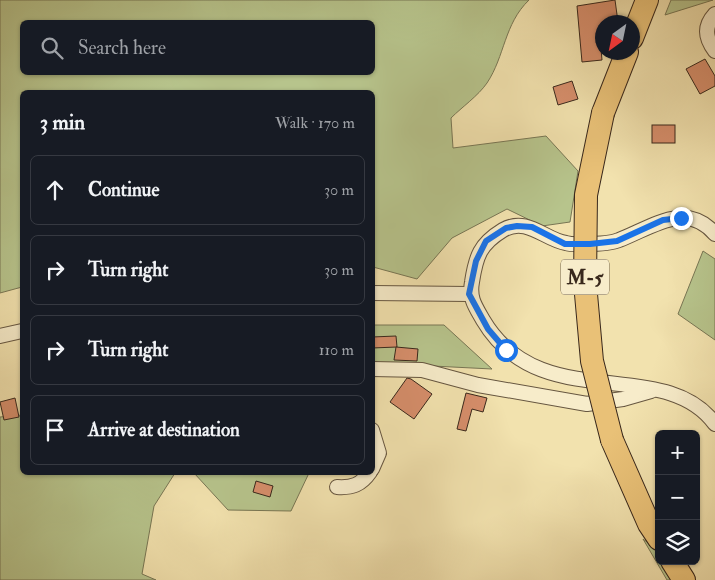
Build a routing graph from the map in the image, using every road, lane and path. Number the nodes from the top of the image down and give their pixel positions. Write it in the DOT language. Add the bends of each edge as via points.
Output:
graph roads {
  1 [pos="647,0"];
  2 [pos="715,14"];
  3 [pos="640,18"];
  4 [pos="715,51"];
  5 [pos="624,60"];
  6 [pos="715,234"];
  7 [pos="375,293"];
  8 [pos="469,294"];
  9 [pos="20,331"];
  10 [pos="0,336"];
  11 [pos="375,369"];
  12 [pos="654,390"];
  13 [pos="715,424"];
  14 [pos="375,436"];
  15 [pos="375,461"];
  16 [pos="367,475"];
  17 [pos="337,487"];
  18 [pos="655,533"];
  19 [pos="675,565"];
  20 [pos="684,580"];
  1 -- 3 [label="main road"];
  2 -- 4 [label="street" via="708,21 706,34"];
  5 -- 18 [label="main road, M-5, bridge" via="603,113 586,195 585,283 592,361 612,440"];
  6 -- 8 [label="street" via="695,219 681,218 663,220 617,241 590,244 565,244 532,227 506,228 486,241 476,261"];
  7 -- 8 [label="street"];
  8 -- 12 [label="street" via="488,329 506,350 529,364 579,381"];
  9 -- 10 [label="street"];
  11 -- 12 [label="street" via="422,370 478,385 587,404"];
  12 -- 13 [label="street" via="696,405"];
  14 -- 15 [label="street" via="378,453"];
  16 -- 17 [label="street" via="350,488"];
  19 -- 20 [label="main road"];
}
